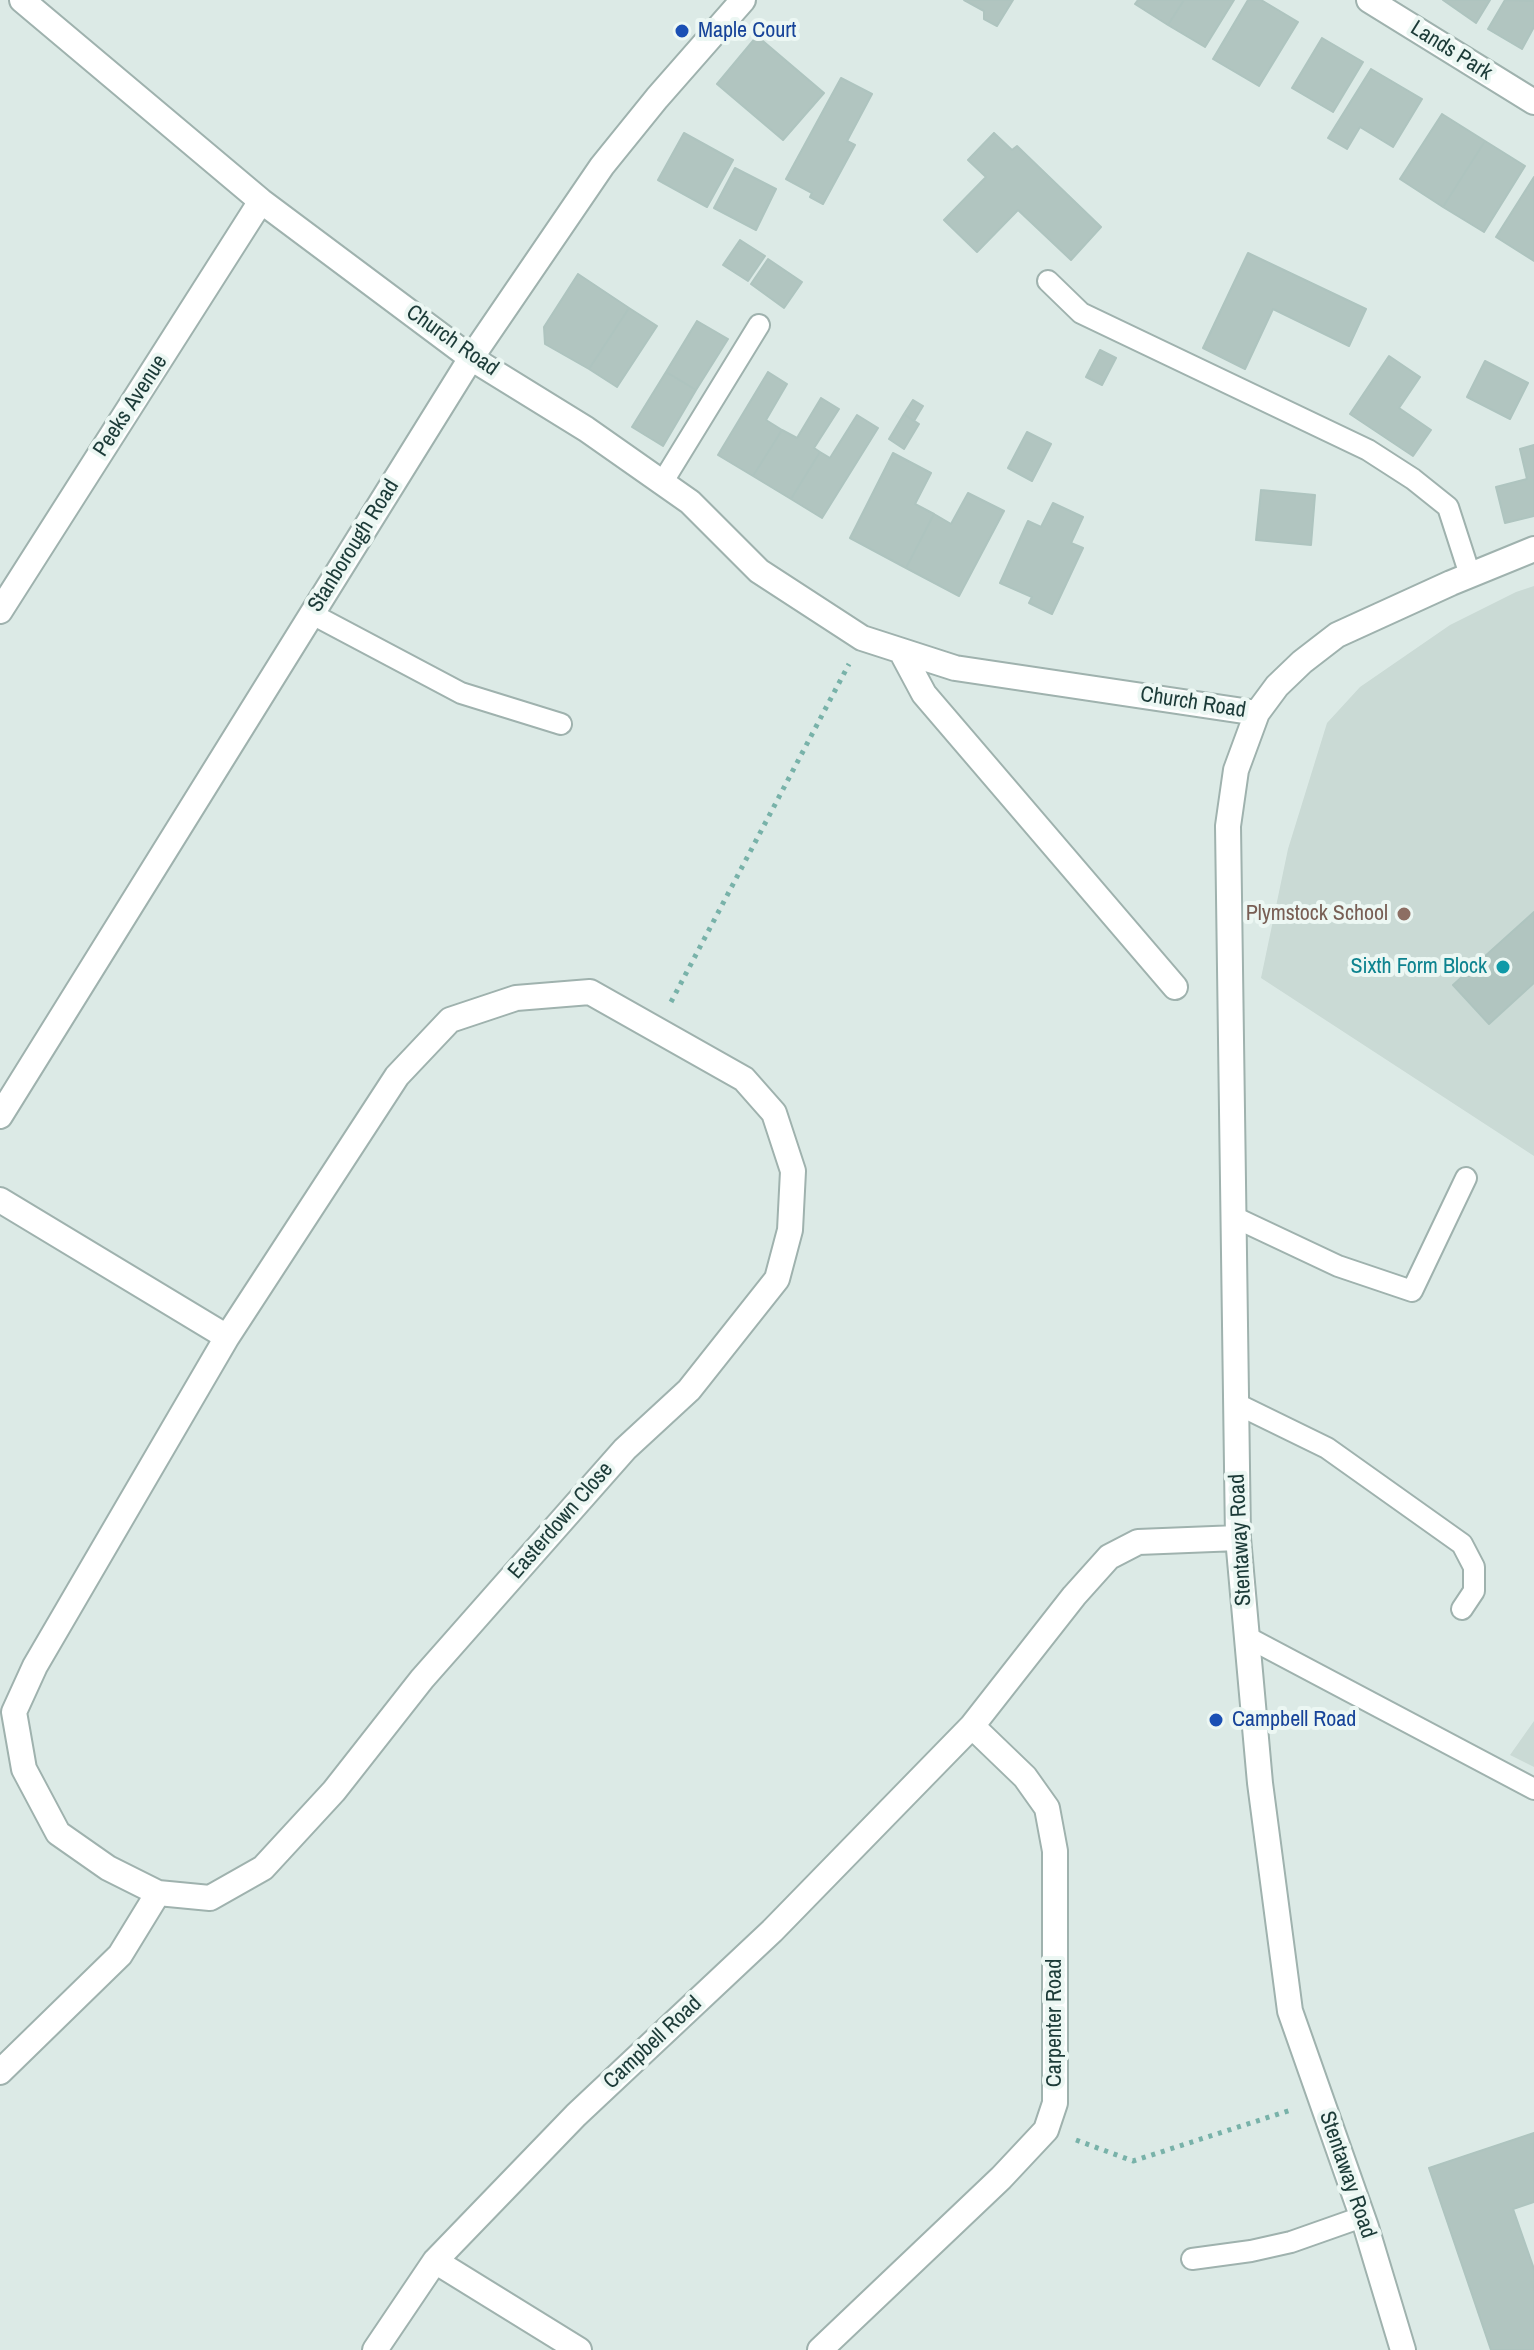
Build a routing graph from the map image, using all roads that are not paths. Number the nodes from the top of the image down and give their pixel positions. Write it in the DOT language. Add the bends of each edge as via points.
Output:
graph roads {
  1 [pos="22,0"];
  2 [pos="743,0"];
  3 [pos="1369,0"];
  4 [pos="1534,102"];
  5 [pos="261,201"];
  6 [pos="1048,281"];
  7 [pos="759,325"];
  8 [pos="471,358"];
  9 [pos="662,483"];
  10 [pos="1534,549"];
  11 [pos="1470,575"];
  12 [pos="0,611"];
  13 [pos="312,614"];
  14 [pos="901,651"];
  15 [pos="1257,713"];
  16 [pos="561,724"];
  17 [pos="1175,987"];
  18 [pos="0,1116"];
  19 [pos="1466,1178"];
  20 [pos="0,1200"];
  21 [pos="1234,1217"];
  22 [pos="227,1337"];
  23 [pos="1237,1404"];
  24 [pos="1238,1538"];
  25 [pos="1462,1609"];
  26 [pos="1247,1637"];
  27 [pos="972,1726"];
  28 [pos="1534,1789"];
  29 [pos="158,1893"];
  30 [pos="0,2072"];
  31 [pos="1362,2217"];
  32 [pos="1192,2259"];
  33 [pos="435,2261"];
  34 [pos="375,2350"];
  35 [pos="579,2350"];
  36 [pos="820,2350"];
  37 [pos="1403,2350"];
  1 -- 5 [label="street, Church Road"];
  2 -- 8 [label="street, Stanborough Road" via="602,166"];
  3 -- 4 [label="street, Lands Park"];
  5 -- 8 [label="street, Church Road"];
  5 -- 12 [label="street, Peeks Avenue"];
  6 -- 11 [label="lane" via="1081,313 1368,450 1413,479 1448,507"];
  7 -- 9 [label="lane"];
  8 -- 9 [label="street, Church Road"];
  8 -- 13 [label="street, Stanborough Road"];
  9 -- 14 [label="street, Church Road" via="690,502 759,571 862,638"];
  10 -- 11 [label="street, Church Road"];
  11 -- 15 [label="street, Church Road" via="1337,635 1277,686"];
  13 -- 16 [label="lane" via="461,693"];
  13 -- 18 [label="street, Stanborough Road"];
  14 -- 15 [label="street, Church Road" via="955,668"];
  14 -- 17 [label="street" via="924,694"];
  15 -- 21 [label="street, Stentaway Road" via="1236,770 1228,826"];
  19 -- 21 [label="lane" via="1412,1291 1338,1266"];
  20 -- 22 [label="street"];
  21 -- 23 [label="street, Stentaway Road"];
  22 -- 29 [label="street, Easterdown Close" via="35,1666 14,1712 24,1769 58,1833 108,1868"];
  22 -- 29 [label="street, Easterdown Close" via="397,1076 450,1020 516,998 590,992 744,1079 774,1113 793,1171 790,1230 777,1279 689,1390 625,1449 263,1868 210,1898"];
  23 -- 24 [label="street, Stentaway Road"];
  23 -- 25 [label="lane" via="1327,1448 1462,1544 1474,1567 1474,1591"];
  24 -- 26 [label="street, Stentaway Road"];
  24 -- 27 [label="street, Campbell Road" via="1138,1542 1109,1557"];
  26 -- 28 [label="lane"];
  26 -- 31 [label="street, Stentaway Road" via="1290,2011"];
  27 -- 33 [label="street, Campbell Road" via="772,1931 576,2115"];
  27 -- 36 [label="street, Carpenter Road" via="1025,1777 1047,1808 1055,1851 1055,2103 1046,2130 1001,2178"];
  29 -- 30 [label="street" via="120,1955"];
  31 -- 32 [label="lane" via="1291,2242"];
  31 -- 37 [label="street, Stentaway Road"];
  33 -- 34 [label="street, Campbell Road"];
  33 -- 35 [label="street"];
}
